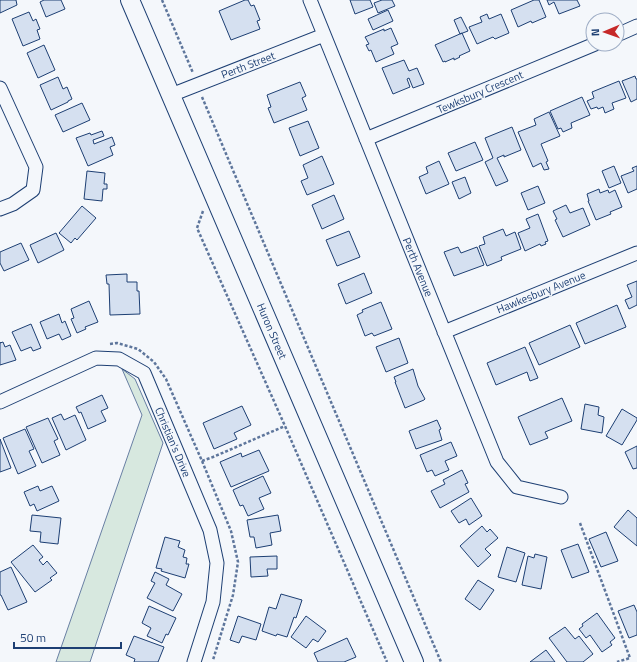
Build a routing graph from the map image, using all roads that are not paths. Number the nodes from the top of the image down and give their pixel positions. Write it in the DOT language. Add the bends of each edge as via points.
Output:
graph roads {
  1 [pos="130,0"];
  2 [pos="310,0"];
  3 [pos="637,26"];
  4 [pos="625,31"];
  5 [pos="324,35"];
  6 [pos="585,48"];
  7 [pos="0,88"];
  8 [pos="171,95"];
  9 [pos="366,139"];
  10 [pos="0,209"];
  11 [pos="637,253"];
  12 [pos="444,332"];
  13 [pos="0,402"];
  14 [pos="561,497"];
  15 [pos="194,662"];
  16 [pos="414,662"];
  1 -- 8 [label="main road, Huron Street"];
  2 -- 5 [label="street, Perth Avenue"];
  3 -- 4 [label="street"];
  5 -- 8 [label="street, Perth Street"];
  5 -- 9 [label="street, Perth Avenue"];
  6 -- 9 [label="street, Tewksbury Crescent"];
  7 -- 10 [label="street" via="36,168 33,190 13,204"];
  8 -- 16 [label="main road, Huron Street"];
  9 -- 12 [label="street, Perth Avenue"];
  11 -- 12 [label="street, Hawkesbury Avenue"];
  12 -- 14 [label="street, Perth Avenue" via="497,462 517,487"];
  13 -- 15 [label="street, Christian's Drive" via="96,358 119,359 144,373 210,530 217,563 213,602"];
}
